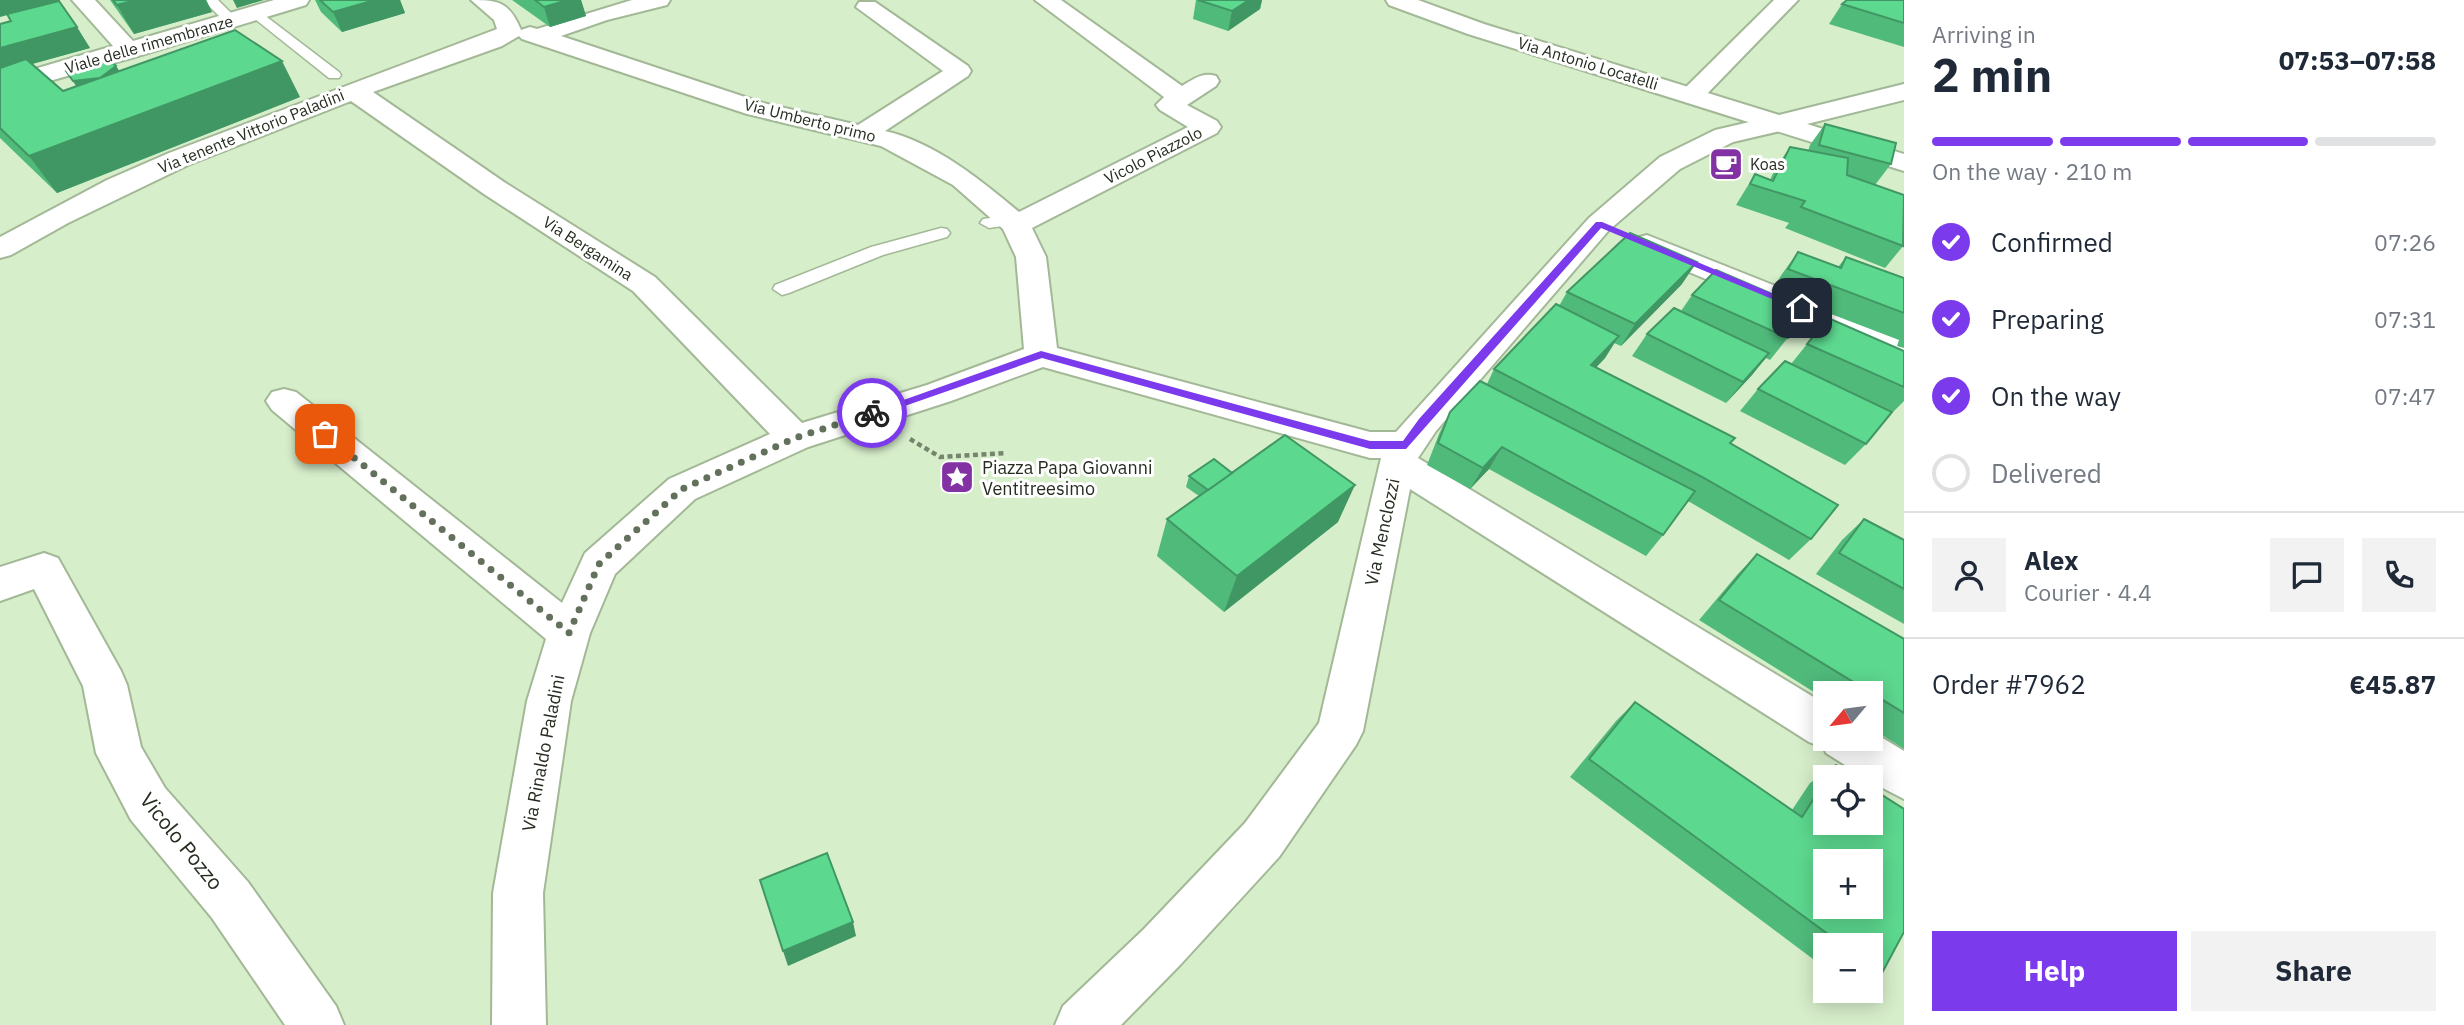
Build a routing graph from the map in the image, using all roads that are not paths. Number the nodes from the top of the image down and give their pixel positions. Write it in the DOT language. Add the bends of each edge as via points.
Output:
graph roads {
  1 [pos="83,0"];
  2 [pos="210,0"];
  3 [pos="298,0"];
  4 [pos="482,0"];
  5 [pos="659,0"];
  6 [pos="1046,0"];
  7 [pos="1397,0"];
  8 [pos="1787,0"];
  9 [pos="867,7"];
  10 [pos="256,12"];
  11 [pos="231,20"];
  12 [pos="510,32"];
  13 [pos="538,36"];
  14 [pos="130,51"];
  15 [pos="1207,80"];
  16 [pos="344,83"];
  17 [pos="0,87"];
  18 [pos="1904,92"];
  19 [pos="1692,95"];
  20 [pos="1181,97"];
  21 [pos="1780,122"];
  22 [pos="865,132"];
  23 [pos="1904,163"];
  24 [pos="1005,223"];
  25 [pos="1599,224"];
  26 [pos="940,233"];
  27 [pos="0,249"];
  28 [pos="782,289"];
  29 [pos="1904,350"];
  30 [pos="1041,355"];
  31 [pos="285,401"];
  32 [pos="795,438"];
  33 [pos="1401,454"];
  34 [pos="0,584"];
  35 [pos="569,633"];
  36 [pos="1813,720"];
  37 [pos="1863,751"];
  38 [pos="1904,777"];
  39 [pos="317,1025"];
  40 [pos="519,1025"];
  41 [pos="1082,1025"];
  1 -- 14 [label="street"];
  2 -- 11 [label="lane"];
  3 -- 10 [label="street, Viale delle rimembranze"];
  4 -- 12 [label="street" via="504,17"];
  5 -- 13 [label="street"];
  6 -- 20 [label="street"];
  7 -- 19 [label="street, Via Antonio Locatelli"];
  8 -- 19 [label="street"];
  9 -- 22 [label="street" via="960,71"];
  10 -- 11 [label="street, Viale delle rimembranze"];
  10 -- 16 [label="lane"];
  11 -- 14 [label="street, Viale delle rimembranze"];
  12 -- 13 [label="street"];
  12 -- 16 [label="street, Via tenente Vittorio Paladini" via="494,41"];
  13 -- 22 [label="street, Via Umberto primo" via="756,109"];
  14 -- 17 [label="street, Viale delle rimembranze"];
  15 -- 20 [label="street"];
  16 -- 27 [label="street, Via tenente Vittorio Paladini" via="93,198"];
  16 -- 32 [label="street, Via Bergamina" via="494,188 644,284"];
  18 -- 21 [label="street, Via Menclozzi"];
  19 -- 21 [label="street, Via Antonio Locatelli"];
  20 -- 24 [label="street, Vicolo Piazzolo" via="1169,105 1208,127"];
  21 -- 23 [label="street, Via Antonio Locatelli"];
  21 -- 25 [label="street, Via Menclozzi" via="1724,136 1670,163"];
  22 -- 24 [label="street, Via Umberto primo" via="890,140 963,179"];
  24 -- 30 [label="street, Via Umberto primo" via="1031,257"];
  25 -- 29 [label="street"];
  25 -- 33 [label="street, Via Menclozzi" via="1423,422"];
  26 -- 28 [label="lane" via="877,251"];
  30 -- 32 [label="street, Via Rinaldo Paladini"];
  30 -- 33 [label="street"];
  31 -- 35 [label="street"];
  32 -- 35 [label="street, Via Rinaldo Paladini" via="682,489 599,564"];
  33 -- 36 [label="street"];
  33 -- 41 [label="street, Via Menclozzi" via="1340,731 1262,840"];
  34 -- 39 [label="street, Vicolo Pozzo" via="44,569 105,685 119,753 148,804 230,900"];
  35 -- 40 [label="street, Via Rinaldo Paladini" via="549,702 518,893"];
  37 -- 38 [label="street"];
}
